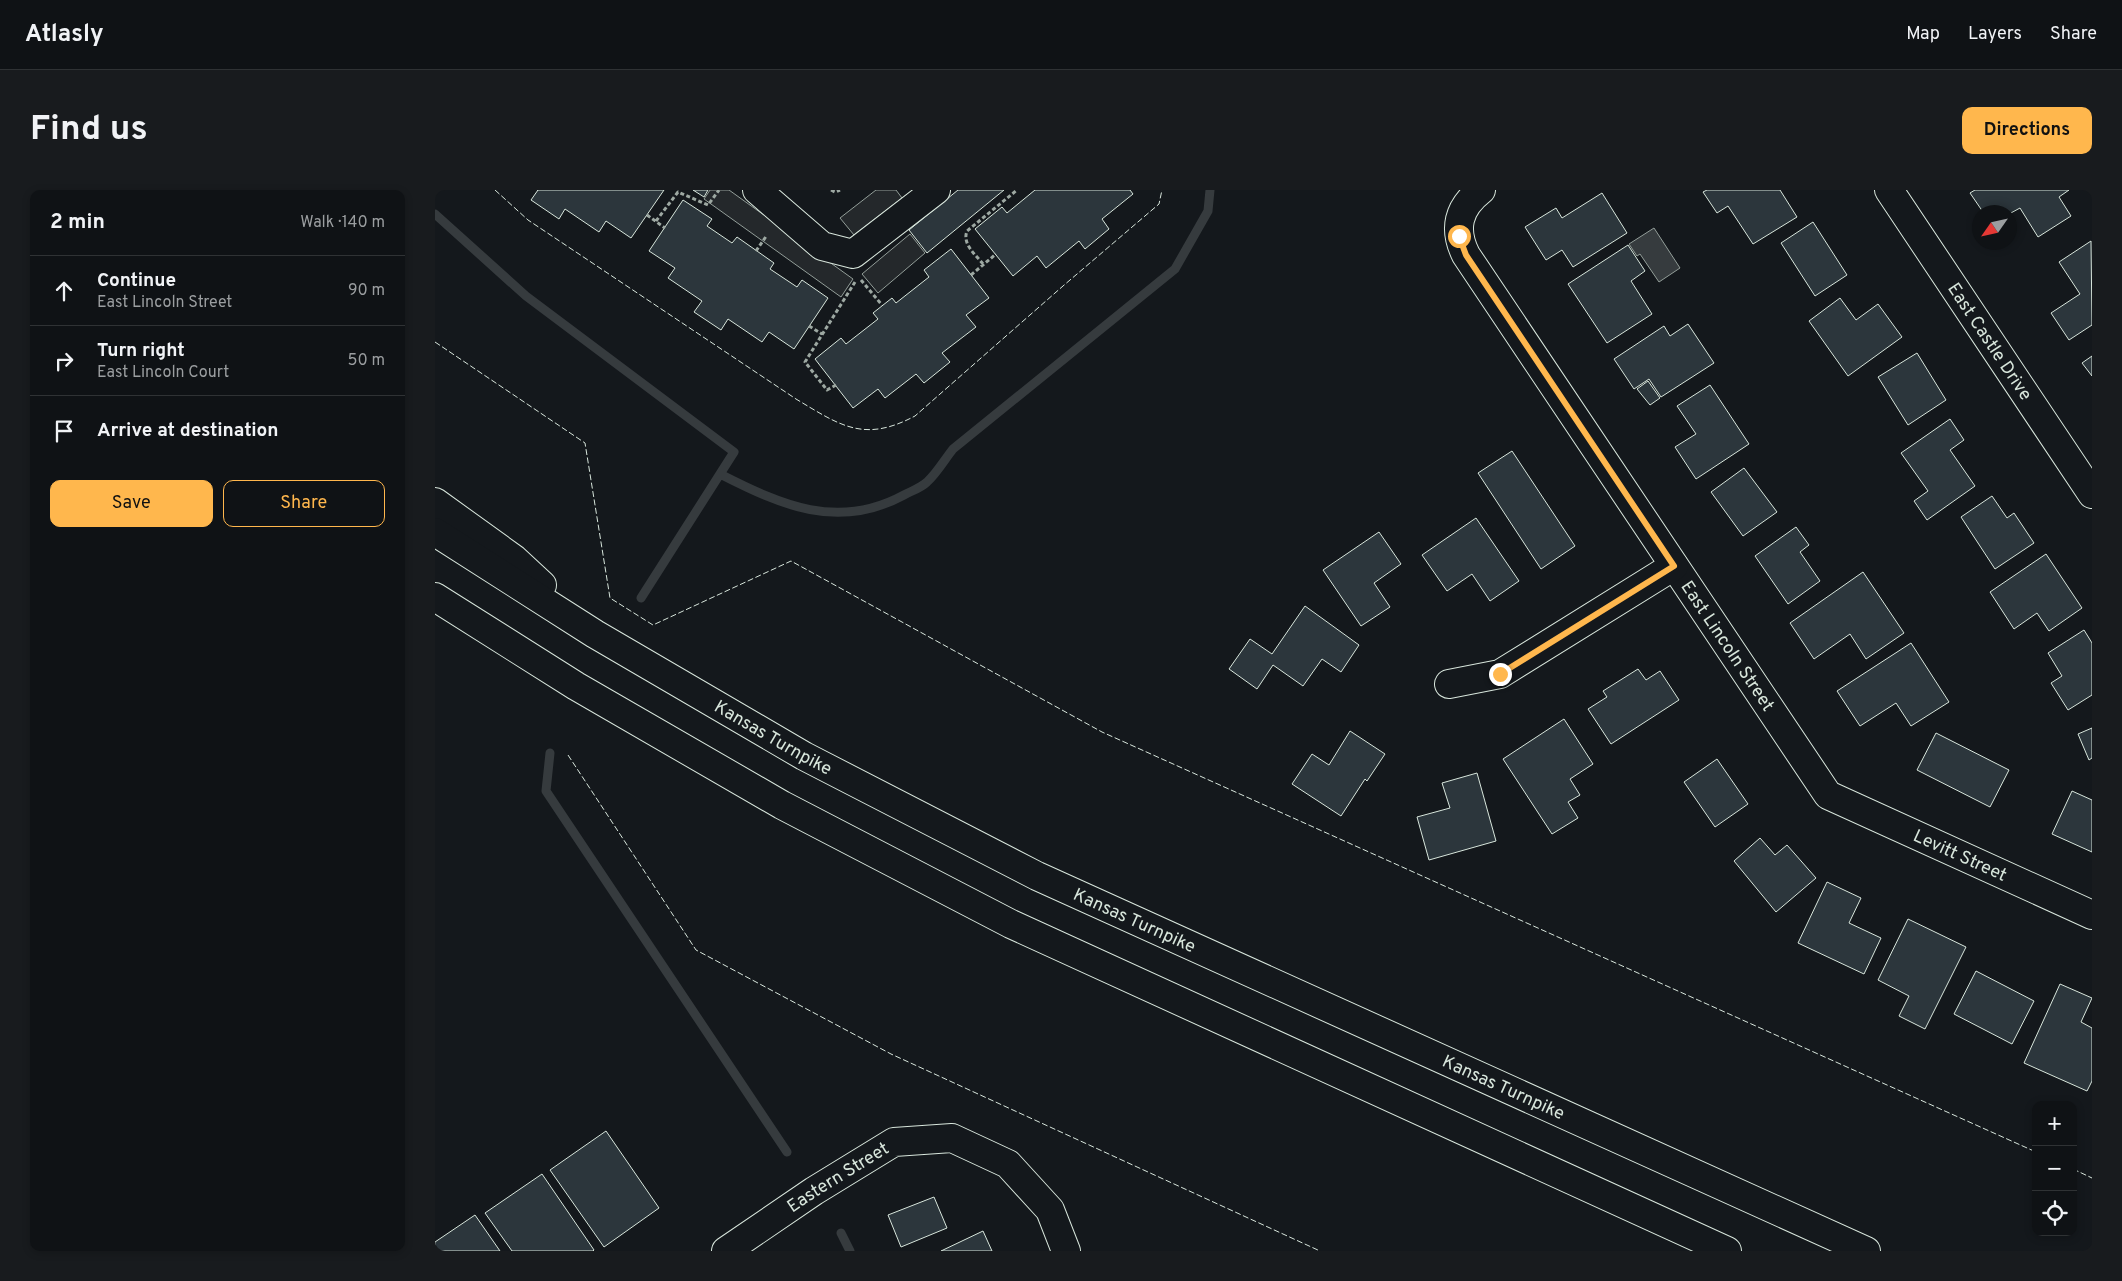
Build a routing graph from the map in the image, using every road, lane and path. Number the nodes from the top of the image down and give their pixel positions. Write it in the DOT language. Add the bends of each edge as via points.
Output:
graph roads {
  1 [pos="719,190"];
  2 [pos="757,190"];
  3 [pos="831,190"];
  4 [pos="840,190"];
  5 [pos="936,190"];
  6 [pos="1017,190"];
  7 [pos="1481,190"];
  8 [pos="1889,190"];
  9 [pos="647,215"];
  10 [pos="656,222"];
  11 [pos="665,228"];
  12 [pos="996,254"];
  13 [pos="983,264"];
  14 [pos="971,274"];
  15 [pos="882,305"];
  16 [pos="809,326"];
  17 [pos="822,334"];
  18 [pos="836,386"];
  19 [pos="2092,494"];
  20 [pos="435,502"];
  21 [pos="435,532"];
  22 [pos="1674,566"];
  23 [pos="435,597"];
  24 [pos="595,634"];
  25 [pos="1449,684"];
  26 [pos="1828,795"];
  27 [pos="2092,915"];
  28 [pos="726,1251"];
  29 [pos="1066,1251"];
  30 [pos="1727,1251"];
  31 [pos="1866,1251"];
  1 -- 10 [label="path" via="708,205 679,192"];
  2 -- 5 [label="main road" via="822,246 853,254"];
  3 -- 4 [label="path"];
  6 -- 13 [label="path" via="967,231 966,242"];
  7 -- 22 [label="main road, East Lincoln Street" via="1466,204 1459,218 1459,236 1466,255"];
  8 -- 19 [label="main road, East Castle Drive"];
  9 -- 10 [label="path"];
  10 -- 11 [label="path"];
  12 -- 13 [label="path"];
  13 -- 14 [label="path"];
  15 -- 17 [label="path" via="862,280 855,282"];
  16 -- 17 [label="path"];
  17 -- 18 [label="path" via="805,362 827,390"];
  20 -- 24 [label="main road" via="514,559"];
  21 -- 24 [label="main road, Kansas Turnpike"];
  22 -- 25 [label="main road" via="1500,674"];
  22 -- 26 [label="main road, East Lincoln Street"];
  23 -- 30 [label="main road" via="576,686 782,805 1011,924"];
  24 -- 31 [label="main road, Kansas Turnpike" via="804,756 1037,876"];
  26 -- 27 [label="main road, Levitt Street"];
  28 -- 29 [label="main road, Eastern Street" via="814,1190 894,1142 952,1138 1008,1164 1050,1210"];
}
